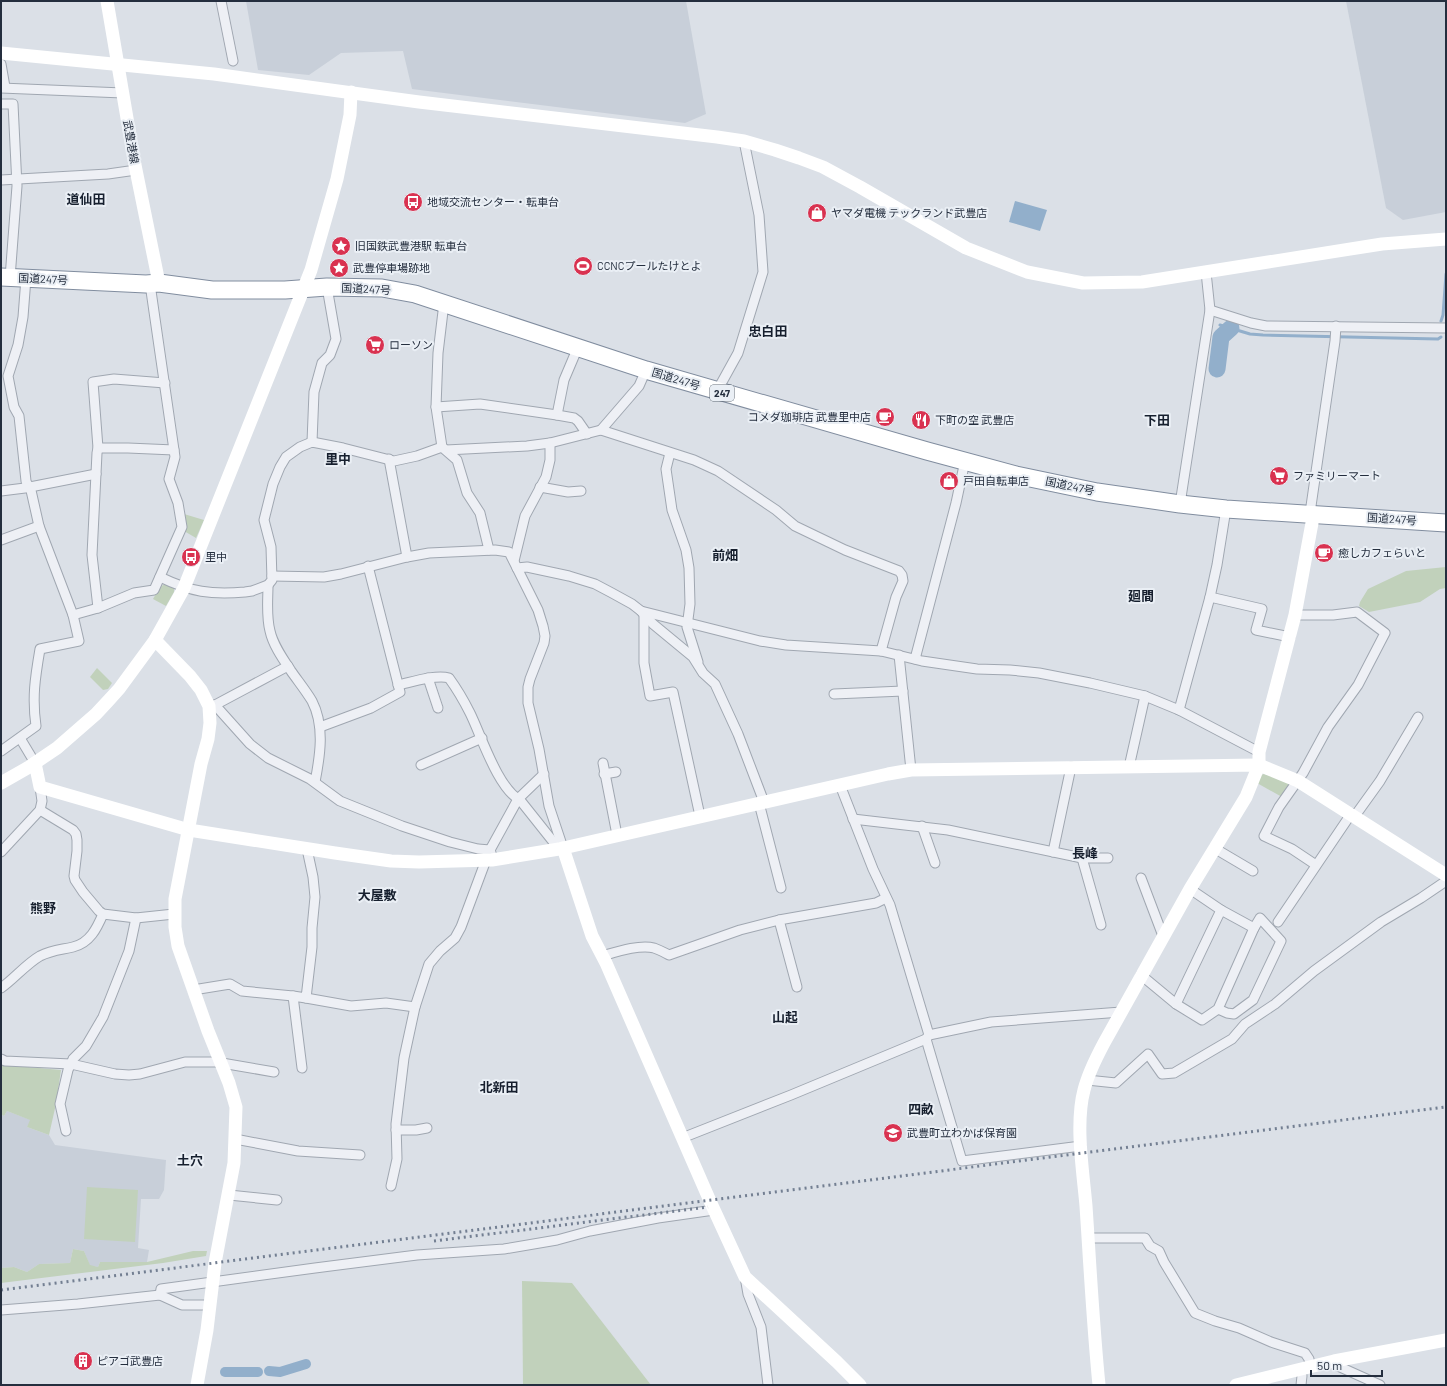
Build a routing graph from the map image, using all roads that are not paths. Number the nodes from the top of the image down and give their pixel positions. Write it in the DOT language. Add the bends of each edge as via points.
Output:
graph roads {
  1 [pos="106,1"];
  2 [pos="221,1"];
  3 [pos="1,53"];
  4 [pos="233,61"];
  5 [pos="1,64"];
  6 [pos="118,64"];
  7 [pos="3,88"];
  8 [pos="351,92"];
  9 [pos="123,93"];
  10 [pos="1,104"];
  11 [pos="744,142"];
  12 [pos="136,170"];
  13 [pos="16,179"];
  14 [pos="1,180"];
  15 [pos="1446,239"];
  16 [pos="1206,272"];
  17 [pos="12,278"];
  18 [pos="155,284"];
  19 [pos="327,287"];
  20 [pos="304,289"];
  21 [pos="444,303"];
  22 [pos="1210,310"];
  23 [pos="1446,328"];
  24 [pos="1336,333"];
  25 [pos="578,347"];
  26 [pos="646,370"];
  27 [pos="5,376"];
  28 [pos="165,383"];
  29 [pos="716,391"];
  30 [pos="436,407"];
  31 [pos="557,415"];
  32 [pos="601,430"];
  33 [pos="587,434"];
  34 [pos="312,442"];
  35 [pos="550,443"];
  36 [pos="98,448"];
  37 [pos="444,448"];
  38 [pos="174,450"];
  39 [pos="670,452"];
  40 [pos="389,459"];
  41 [pos="966,461"];
  42 [pos="96,474"];
  43 [pos="29,486"];
  44 [pos="540,487"];
  45 [pos="1,491"];
  46 [pos="581,491"];
  47 [pos="1180,504"];
  48 [pos="1226,509"];
  49 [pos="1312,514"];
  50 [pos="1446,523"];
  51 [pos="39,526"];
  52 [pos="1,540"];
  53 [pos="489,550"];
  54 [pos="407,557"];
  55 [pos="515,564"];
  56 [pos="368,566"];
  57 [pos="272,576"];
  58 [pos="160,577"];
  59 [pos="268,585"];
  60 [pos="184,588"];
  61 [pos="1210,596"];
  62 [pos="98,608"];
  63 [pos="643,613"];
  64 [pos="73,615"];
  65 [pos="1295,615"];
  66 [pos="688,624"];
  67 [pos="1290,637"];
  68 [pos="155,640"];
  69 [pos="881,650"];
  70 [pos="899,655"];
  71 [pos="915,659"];
  72 [pos="288,666"];
  73 [pos="699,666"];
  74 [pos="428,678"];
  75 [pos="398,685"];
  76 [pos="903,691"];
  77 [pos="834,694"];
  78 [pos="1145,696"];
  79 [pos="212,705"];
  80 [pos="438,708"];
  81 [pos="1178,710"];
  82 [pos="1418,717"];
  83 [pos="320,727"];
  84 [pos="20,738"];
  85 [pos="482,738"];
  86 [pos="1,751"];
  87 [pos="1259,759"];
  88 [pos="35,763"];
  89 [pos="603,763"];
  90 [pos="421,765"];
  91 [pos="1071,767"];
  92 [pos="1129,767"];
  93 [pos="911,770"];
  94 [pos="616,772"];
  95 [pos="544,774"];
  96 [pos="604,774"];
  97 [pos="1298,781"];
  98 [pos="315,782"];
  99 [pos="1,783"];
  100 [pos="840,785"];
  101 [pos="40,786"];
  102 [pos="518,799"];
  103 [pos="761,803"];
  104 [pos="40,810"];
  105 [pos="1350,814"];
  106 [pos="700,816"];
  107 [pos="853,819"];
  108 [pos="922,826"];
  109 [pos="189,830"];
  110 [pos="617,835"];
  111 [pos="561,848"];
  112 [pos="1214,848"];
  113 [pos="307,849"];
  114 [pos="1,852"];
  115 [pos="1053,852"];
  116 [pos="489,857"];
  117 [pos="1082,858"];
  118 [pos="1108,858"];
  119 [pos="935,863"];
  120 [pos="1316,865"];
  121 [pos="1253,871"];
  122 [pos="1446,875"];
  123 [pos="1141,878"];
  124 [pos="1446,881"];
  125 [pos="781,888"];
  126 [pos="1190,888"];
  127 [pos="886,898"];
  128 [pos="1221,910"];
  129 [pos="103,914"];
  130 [pos="174,914"];
  131 [pos="136,918"];
  132 [pos="779,920"];
  133 [pos="1278,922"];
  134 [pos="1101,926"];
  135 [pos="1254,928"];
  136 [pos="1164,936"];
  137 [pos="602,956"];
  138 [pos="1141,975"];
  139 [pos="797,987"];
  140 [pos="1,988"];
  141 [pos="193,990"];
  142 [pos="292,996"];
  143 [pos="306,998"];
  144 [pos="1176,1004"];
  145 [pos="414,1007"];
  146 [pos="1218,1009"];
  147 [pos="1121,1012"];
  148 [pos="927,1037"];
  149 [pos="1,1059"];
  150 [pos="221,1063"];
  151 [pos="71,1064"];
  152 [pos="302,1068"];
  153 [pos="274,1072"];
  154 [pos="1087,1080"];
  155 [pos="427,1128"];
  156 [pos="396,1130"];
  157 [pos="66,1131"];
  158 [pos="682,1138"];
  159 [pos="235,1139"];
  160 [pos="1081,1146"];
  161 [pos="360,1155"];
  162 [pos="391,1186"];
  163 [pos="229,1195"];
  164 [pos="277,1200"];
  165 [pos="714,1210"];
  166 [pos="1088,1238"];
  167 [pos="745,1276"];
  168 [pos="214,1281"];
  169 [pos="160,1295"];
  170 [pos="210,1305"];
  171 [pos="1,1310"];
  172 [pos="1446,1340"];
  173 [pos="1334,1361"];
  174 [pos="1306,1368"];
  175 [pos="1266,1381"];
  176 [pos="197,1385"];
  177 [pos="768,1385"];
  178 [pos="860,1385"];
  179 [pos="1099,1385"];
  180 [pos="1236,1385"];
  181 [pos="1301,1385"];
  182 [pos="1380,1385"];
  1 -- 6 [label="street, 武豊港線"];
  2 -- 4 [label="street"];
  3 -- 6 [label="street"];
  5 -- 7 [label="street"];
  6 -- 8 [label="street"];
  6 -- 9 [label="street, 武豊港線"];
  7 -- 9 [label="street"];
  8 -- 11 [label="street"];
  8 -- 20 [label="street" via="350,115 337,179"];
  9 -- 12 [label="street, 武豊港線"];
  10 -- 13 [label="street" via="14,104"];
  11 -- 16 [label="street" via="775,150 823,168 966,248 1027,272 1083,283 1142,282"];
  11 -- 29 [label="street" via="759,215 763,272 738,352"];
  12 -- 13 [label="street"];
  12 -- 18 [label="street, 武豊港線"];
  13 -- 14 [label="street"];
  13 -- 17 [label="street"];
  15 -- 16 [label="street" via="1382,244"];
  16 -- 22 [label="street"];
  17 -- 18 [label="highway, 国道247号 / 247"];
  17 -- 27 [label="street" via="23,317 18,346"];
  18 -- 20 [label="highway, 国道247号 / 247" via="212,290"];
  18 -- 28 [label="street"];
  19 -- 20 [label="highway, 国道247号 / 247"];
  19 -- 21 [label="highway, 国道247号 / 247" via="382,288"];
  19 -- 34 [label="street" via="336,339 330,355 322,364 314,392"];
  20 -- 60 [label="street"];
  21 -- 25 [label="highway, 国道247号 / 247"];
  21 -- 30 [label="street" via="438,353"];
  22 -- 24 [label="street" via="1260,325"];
  22 -- 47 [label="street"];
  23 -- 24 [label="street"];
  24 -- 49 [label="street" via="1311,506"];
  25 -- 26 [label="highway, 国道247号 / 247"];
  25 -- 31 [label="street" via="564,380"];
  26 -- 29 [label="highway, 国道247号 / 247"];
  26 -- 32 [label="street" via="639,386"];
  27 -- 43 [label="street" via="19,416 26,482"];
  28 -- 36 [label="street" via="114,379 93,382"];
  28 -- 38 [label="street"];
  29 -- 41 [label="highway, 国道247号 / 247"];
  30 -- 31 [label="street" via="480,404"];
  30 -- 37 [label="street"];
  31 -- 33 [label="street" via="574,418"];
  32 -- 33 [label="street"];
  32 -- 39 [label="street"];
  33 -- 35 [label="street"];
  34 -- 40 [label="street"];
  34 -- 57 [label="street" via="286,457 273,484 264,520 271,546"];
  35 -- 37 [label="street"];
  35 -- 44 [label="street" via="550,460 546,477"];
  36 -- 38 [label="street"];
  36 -- 42 [label="street"];
  37 -- 40 [label="street" via="394,461"];
  37 -- 53 [label="street" via="457,460 467,492 480,513"];
  38 -- 58 [label="street" via="175,457 169,479 178,503 182,527"];
  39 -- 66 [label="street" via="666,469 672,510 690,568"];
  39 -- 69 [label="street" via="718,471 795,526 845,550 899,571 902,581"];
  40 -- 54 [label="street"];
  41 -- 47 [label="highway, 国道247号 / 247" via="1016,475 1097,492"];
  41 -- 71 [label="street"];
  42 -- 43 [label="street"];
  42 -- 62 [label="street" via="92,556"];
  43 -- 45 [label="street"];
  43 -- 51 [label="street"];
  44 -- 46 [label="street" via="568,492"];
  44 -- 55 [label="street" via="525,516"];
  47 -- 48 [label="highway, 国道247号 / 247"];
  48 -- 49 [label="highway, 国道247号 / 247"];
  48 -- 61 [label="street"];
  49 -- 50 [label="highway, 国道247号 / 247"];
  49 -- 65 [label="street"];
  51 -- 52 [label="street"];
  51 -- 64 [label="street"];
  53 -- 54 [label="street"];
  53 -- 55 [label="street" via="509,552"];
  54 -- 56 [label="street"];
  55 -- 63 [label="street" via="595,584 632,604"];
  55 -- 95 [label="street" via="538,610 545,636 527,694"];
  56 -- 57 [label="street" via="324,577"];
  56 -- 75 [label="street"];
  57 -- 59 [label="street"];
  58 -- 60 [label="street"];
  58 -- 62 [label="street" via="154,590 134,593"];
  59 -- 60 [label="street" via="238,593 201,592"];
  59 -- 72 [label="street" via="269,630"];
  60 -- 68 [label="street"];
  61 -- 67 [label="street" via="1262,609 1256,630"];
  61 -- 81 [label="street"];
  62 -- 64 [label="street"];
  63 -- 66 [label="street"];
  63 -- 73 [label="street" via="693,657"];
  63 -- 106 [label="street" via="644,663 650,696 673,692"];
  64 -- 84 [label="street" via="79,641 40,649 33,695 36,726"];
  65 -- 67 [label="street"];
  65 -- 97 [label="street" via="1357,612 1385,633 1358,686 1328,727"];
  66 -- 69 [label="street" via="786,645"];
  66 -- 73 [label="street"];
  67 -- 87 [label="street"];
  68 -- 79 [label="street" via="190,676"];
  68 -- 88 [label="street" via="119,689 96,714 57,748"];
  69 -- 70 [label="street"];
  70 -- 71 [label="street"];
  70 -- 76 [label="street"];
  71 -- 78 [label="street" via="977,669 1010,670 1063,677"];
  72 -- 79 [label="street"];
  72 -- 83 [label="street" via="312,701"];
  73 -- 103 [label="street" via="715,684 738,734"];
  74 -- 75 [label="street"];
  74 -- 80 [label="street"];
  74 -- 85 [label="street" via="450,678"];
  75 -- 83 [label="street" via="400,692 371,708"];
  76 -- 77 [label="street"];
  76 -- 93 [label="street"];
  78 -- 81 [label="street"];
  78 -- 92 [label="street"];
  79 -- 98 [label="street" via="250,744 268,758"];
  79 -- 109 [label="street" via="208,739"];
  81 -- 87 [label="street"];
  82 -- 105 [label="street" via="1380,781 1357,813"];
  83 -- 98 [label="street" via="319,761"];
  84 -- 86 [label="street"];
  84 -- 88 [label="street"];
  85 -- 90 [label="street"];
  85 -- 102 [label="street" via="507,789"];
  87 -- 92 [label="street"];
  87 -- 97 [label="street"];
  87 -- 112 [label="street" via="1246,797"];
  88 -- 99 [label="street"];
  88 -- 101 [label="street"];
  89 -- 96 [label="street"];
  91 -- 92 [label="street"];
  91 -- 93 [label="street"];
  91 -- 115 [label="street"];
  93 -- 100 [label="street"];
  94 -- 96 [label="street"];
  95 -- 102 [label="street"];
  95 -- 111 [label="street" via="549,806"];
  96 -- 110 [label="street"];
  97 -- 105 [label="street"];
  97 -- 120 [label="street" via="1264,836"];
  98 -- 116 [label="street" via="340,801 450,842 478,849"];
  100 -- 103 [label="street"];
  100 -- 107 [label="street"];
  101 -- 104 [label="street"];
  101 -- 109 [label="street"];
  102 -- 111 [label="street"];
  102 -- 116 [label="street"];
  103 -- 106 [label="street"];
  103 -- 125 [label="street"];
  104 -- 114 [label="street"];
  104 -- 129 [label="street" via="76,834 75,880 87,898"];
  105 -- 120 [label="street"];
  105 -- 122 [label="street"];
  106 -- 110 [label="street"];
  107 -- 108 [label="street"];
  107 -- 127 [label="street"];
  108 -- 115 [label="street"];
  108 -- 119 [label="street"];
  109 -- 113 [label="street"];
  109 -- 130 [label="street"];
  110 -- 111 [label="street"];
  111 -- 116 [label="street"];
  111 -- 137 [label="street"];
  112 -- 121 [label="street"];
  112 -- 126 [label="street"];
  113 -- 116 [label="street" via="419,862"];
  113 -- 143 [label="street" via="315,897"];
  115 -- 117 [label="street"];
  116 -- 145 [label="street" via="461,927 455,938 429,964"];
  117 -- 118 [label="street"];
  117 -- 134 [label="street"];
  120 -- 133 [label="street"];
  123 -- 136 [label="street"];
  124 -- 154 [label="street" via="1381,922 1314,971 1275,1004 1245,1024 1232,1039 1174,1073 1162,1074 1148,1054 1116,1083"];
  126 -- 128 [label="street"];
  126 -- 136 [label="street"];
  127 -- 132 [label="street" via="876,903"];
  127 -- 148 [label="street"];
  128 -- 135 [label="street"];
  128 -- 144 [label="street"];
  129 -- 131 [label="street"];
  129 -- 140 [label="street" via="95,932 82,944 54,950 39,957"];
  130 -- 131 [label="street"];
  130 -- 141 [label="street" via="178,946"];
  131 -- 151 [label="street" via="129,951 103,1017 92,1038"];
  132 -- 137 [label="street" via="740,930 668,955 652,948 641,948"];
  132 -- 139 [label="street"];
  135 -- 146 [label="street"];
  135 -- 146 [label="street" via="1260,918 1281,941 1253,1000 1234,1014"];
  136 -- 138 [label="street"];
  137 -- 158 [label="street"];
  138 -- 144 [label="street"];
  138 -- 147 [label="street"];
  141 -- 142 [label="street" via="230,984 242,991"];
  141 -- 150 [label="street"];
  142 -- 143 [label="street"];
  142 -- 152 [label="street"];
  143 -- 145 [label="street" via="351,1006 386,1003"];
  144 -- 146 [label="street" via="1202,1020"];
  145 -- 156 [label="street" via="404,1058"];
  147 -- 148 [label="street" via="991,1022"];
  147 -- 154 [label="street"];
  148 -- 158 [label="street"];
  148 -- 160 [label="street" via="962,1162"];
  149 -- 151 [label="street"];
  150 -- 151 [label="street" via="185,1062 134,1075 115,1074"];
  150 -- 153 [label="street"];
  150 -- 159 [label="street" via="236,1107"];
  151 -- 157 [label="street" via="60,1104"];
  154 -- 160 [label="street" via="1081,1108"];
  155 -- 156 [label="street"];
  156 -- 162 [label="street" via="397,1159"];
  158 -- 165 [label="street"];
  159 -- 161 [label="street" via="298,1151"];
  159 -- 163 [label="street"];
  160 -- 166 [label="street"];
  163 -- 164 [label="street"];
  163 -- 168 [label="street" via="215,1263"];
  165 -- 167 [label="street"];
  165 -- 168 [label="street" via="658,1218 504,1249 417,1256"];
  166 -- 174 [label="street" via="1146,1238 1150,1246 1159,1251 1195,1313 1305,1353 1309,1358"];
  166 -- 179 [label="street"];
  167 -- 177 [label="street" via="748,1294 761,1327"];
  167 -- 178 [label="street"];
  168 -- 169 [label="street" via="161,1289"];
  168 -- 170 [label="street"];
  169 -- 170 [label="street" via="182,1305"];
  169 -- 171 [label="street"];
  170 -- 176 [label="street"];
  172 -- 173 [label="street"];
  173 -- 174 [label="street"];
  173 -- 182 [label="street" via="1340,1368"];
  174 -- 175 [label="street"];
  174 -- 181 [label="street"];
  175 -- 180 [label="street"];
}
